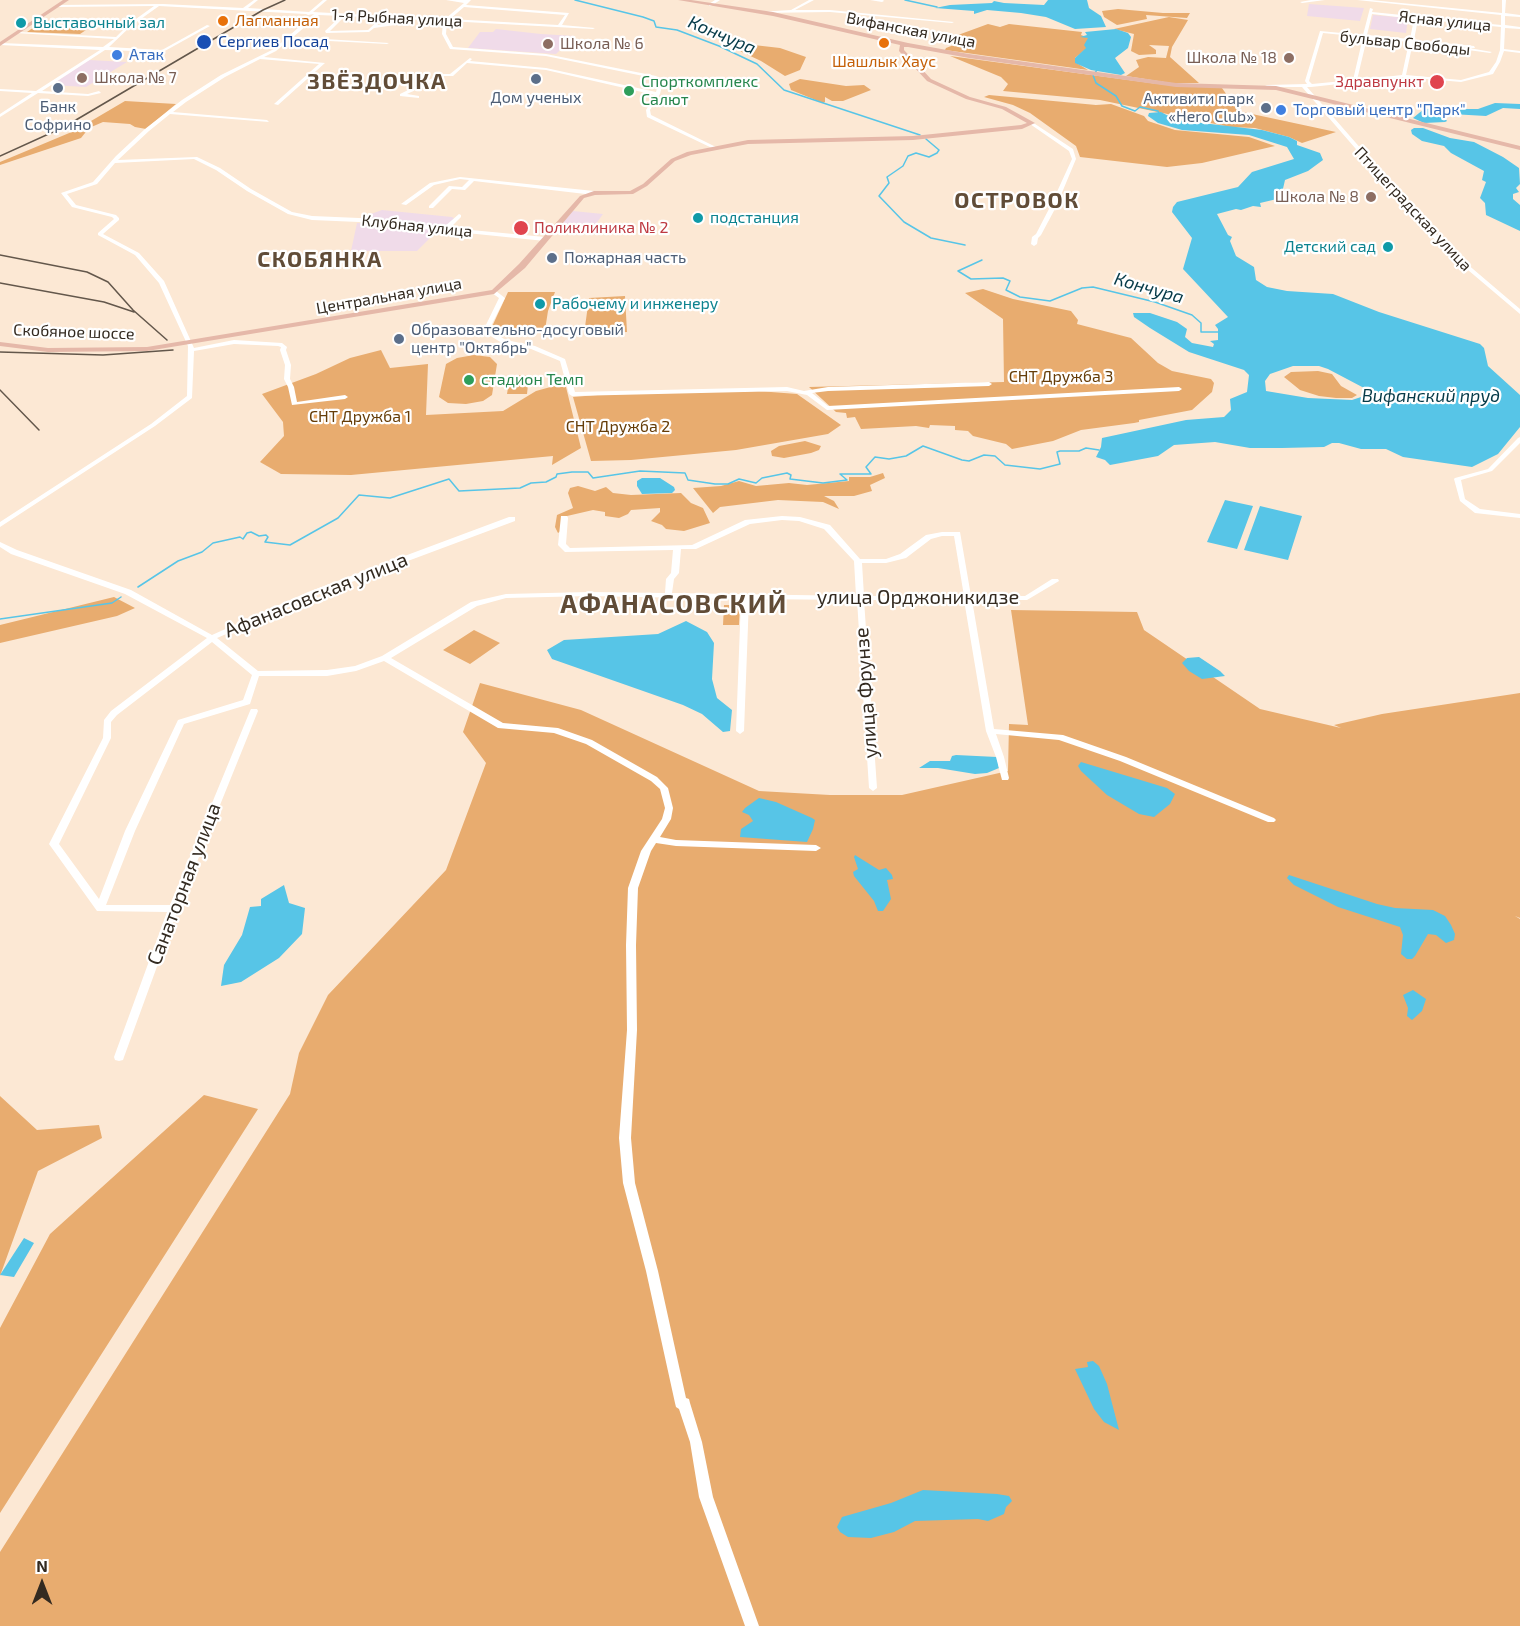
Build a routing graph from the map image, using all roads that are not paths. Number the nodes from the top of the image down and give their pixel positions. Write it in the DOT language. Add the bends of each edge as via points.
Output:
graph roads {
  1 [pos="66,0"];
  2 [pos="166,0"];
  3 [pos="256,0"];
  4 [pos="325,0"];
  5 [pos="448,0"];
  6 [pos="681,0"];
  7 [pos="718,0"];
  8 [pos="812,0"];
  9 [pos="872,0"];
  10 [pos="1321,0"];
  11 [pos="1359,0"];
  12 [pos="1504,0"];
  13 [pos="469,1"];
  14 [pos="1373,1"];
  15 [pos="882,2"];
  16 [pos="1302,2"];
  17 [pos="158,5"];
  18 [pos="710,5"];
  19 [pos="57,6"];
  20 [pos="464,6"];
  21 [pos="244,9"];
  22 [pos="792,11"];
  23 [pos="757,12"];
  24 [pos="1370,13"];
  25 [pos="308,14"];
  26 [pos="1504,14"];
  27 [pos="318,15"];
  28 [pos="343,16"];
  29 [pos="1520,16"];
  30 [pos="383,18"];
  31 [pos="1416,18"];
  32 [pos="425,20"];
  33 [pos="445,21"];
  34 [pos="952,22"];
  35 [pos="208,26"];
  36 [pos="560,26"];
  37 [pos="374,27"];
  38 [pos="1504,27"];
  39 [pos="593,28"];
  40 [pos="1520,28"];
  41 [pos="18,33"];
  42 [pos="1365,37"];
  43 [pos="117,38"];
  44 [pos="290,38"];
  45 [pos="890,41"];
  46 [pos="1411,42"];
  47 [pos="387,43"];
  48 [pos="0,44"];
  49 [pos="908,45"];
  50 [pos="1429,45"];
  51 [pos="1474,47"];
  52 [pos="103,49"];
  53 [pos="901,50"];
  54 [pos="1502,50"];
  55 [pos="477,51"];
  56 [pos="1490,52"];
  57 [pos="1520,52"];
  58 [pos="1431,53"];
  59 [pos="261,58"];
  60 [pos="467,62"];
  61 [pos="1404,76"];
  62 [pos="1355,81"];
  63 [pos="1264,86"];
  64 [pos="1304,86"];
  65 [pos="1311,86"];
  66 [pos="0,90"];
  67 [pos="36,92"];
  68 [pos="99,92"];
  69 [pos="658,94"];
  70 [pos="1314,96"];
  71 [pos="417,98"];
  72 [pos="276,104"];
  73 [pos="169,113"];
  74 [pos="0,116"];
  75 [pos="267,121"];
  76 [pos="1032,123"];
  77 [pos="714,147"];
  78 [pos="1520,148"];
  79 [pos="114,162"];
  80 [pos="472,180"];
  81 [pos="594,193"];
  82 [pos="404,204"];
  83 [pos="431,207"];
  84 [pos="459,216"];
  85 [pos="445,230"];
  86 [pos="545,239"];
  87 [pos="1034,244"];
  88 [pos="494,291"];
  89 [pos="1520,312"];
  90 [pos="0,344"];
  91 [pos="190,346"];
  92 [pos="147,349"];
  93 [pos="988,384"];
  94 [pos="1179,390"];
  95 [pos="803,393"];
  96 [pos="345,397"];
  97 [pos="1520,439"];
  98 [pos="1520,516"];
  99 [pos="564,518"];
  100 [pos="512,519"];
  101 [pos="0,525"];
  102 [pos="0,544"];
  103 [pos="677,548"];
  104 [pos="858,561"];
  105 [pos="1055,581"];
  106 [pos="668,596"];
  107 [pos="745,597"];
  108 [pos="859,597"];
  109 [pos="969,598"];
  110 [pos="212,638"];
  111 [pos="385,658"];
  112 [pos="256,674"];
  113 [pos="254,711"];
  114 [pos="740,731"];
  115 [pos="990,731"];
  116 [pos="1005,778"];
  117 [pos="873,788"];
  118 [pos="1271,819"];
  119 [pos="654,838"];
  120 [pos="816,848"];
  121 [pos="100,908"];
  122 [pos="172,909"];
  123 [pos="119,1057"];
  124 [pos="752,1626"];
  1 -- 19 [label="main road"];
  2 -- 17 [label="street"];
  3 -- 21 [label="street"];
  4 -- 25 [label="street"];
  5 -- 13 [label="street"];
  6 -- 18 [label="main road, Вифанская улица"];
  7 -- 18 [label="street"];
  8 -- 22 [label="street"];
  9 -- 15 [label="street"];
  10 -- 16 [label="street"];
  11 -- 14 [label="street"];
  12 -- 26 [label="street"];
  13 -- 20 [label="street"];
  14 -- 24 [label="street"];
  14 -- 26 [label="street"];
  17 -- 19 [label="street, 1-я Рыбная улица"];
  17 -- 21 [label="street, 1-я Рыбная улица"];
  17 -- 43 [label="street"];
  18 -- 23 [label="main road, Вифанская улица"];
  19 -- 41 [label="main road"];
  20 -- 33 [label="street"];
  20 -- 36 [label="street" via="568,14"];
  21 -- 25 [label="street, 1-я Рыбная улица"];
  22 -- 23 [label="street"];
  22 -- 34 [label="street"];
  23 -- 45 [label="main road, Вифанская улица"];
  24 -- 31 [label="street, Ясная улица"];
  24 -- 42 [label="street"];
  25 -- 27 [label="street, 1-я Рыбная улица"];
  26 -- 29 [label="street"];
  26 -- 38 [label="street"];
  27 -- 28 [label="street, 1-я Рыбная улица"];
  27 -- 44 [label="street"];
  28 -- 30 [label="street, 1-я Рыбная улица"];
  28 -- 37 [label="street" via="326,32 369,31"];
  30 -- 32 [label="street, 1-я Рыбная улица"];
  30 -- 37 [label="street"];
  31 -- 38 [label="street, Ясная улица"];
  31 -- 46 [label="street"];
  32 -- 33 [label="street, 1-я Рыбная улица"];
  32 -- 37 [label="street"];
  33 -- 36 [label="street, 1-я Рыбная улица"];
  33 -- 55 [label="street" via="444,34 451,48"];
  35 -- 52 [label="street" via="163,51"];
  36 -- 39 [label="street, 1-я Рыбная улица"];
  38 -- 40 [label="street, Ясная улица"];
  38 -- 54 [label="street"];
  41 -- 43 [label="street"];
  41 -- 48 [label="main road"];
  42 -- 46 [label="street, бульвар Свободы"];
  42 -- 62 [label="street"];
  42 -- 65 [label="street, бульвар Свободы" via="1320,33 1307,81"];
  43 -- 52 [label="street"];
  44 -- 47 [label="street"];
  44 -- 59 [label="street"];
  45 -- 49 [label="main road, Вифанская улица"];
  45 -- 53 [label="main road"];
  46 -- 50 [label="street, бульвар Свободы"];
  46 -- 51 [label="street, бульвар Свободы"];
  46 -- 61 [label="street"];
  48 -- 52 [label="street"];
  49 -- 53 [label="main road"];
  49 -- 63 [label="main road, Вифанская улица" via="1176,85"];
  50 -- 56 [label="street, бульвар Свободы"];
  50 -- 58 [label="street"];
  52 -- 67 [label="street"];
  53 -- 76 [label="main road" via="928,80 968,98 1004,108"];
  54 -- 57 [label="street"];
  54 -- 61 [label="street" via="1491,73 1461,81"];
  55 -- 60 [label="street"];
  55 -- 69 [label="street" via="562,57 653,77 661,82"];
  59 -- 72 [label="street" via="323,63"];
  59 -- 73 [label="street" via="223,76"];
  60 -- 69 [label="street" via="546,69"];
  60 -- 71 [label="street" via="451,75 443,75 402,95"];
  61 -- 62 [label="street"];
  62 -- 65 [label="street"];
  63 -- 64 [label="street"];
  63 -- 70 [label="main road, Вифанская улица"];
  64 -- 65 [label="street"];
  64 -- 70 [label="street, Птицеградская улица"];
  66 -- 67 [label="street"];
  67 -- 68 [label="street"];
  67 -- 74 [label="street"];
  69 -- 77 [label="street" via="648,110 649,116"];
  70 -- 78 [label="main road, Вифанская улица"];
  70 -- 89 [label="street, Птицеградская улица" via="1444,248"];
  73 -- 75 [label="street"];
  73 -- 79 [label="street"];
  76 -- 77 [label="main road" via="1022,128 913,138 761,141"];
  76 -- 87 [label="street" via="1071,150 1074,159"];
  77 -- 81 [label="main road" via="673,160 631,193"];
  79 -- 85 [label="street, Клубная улица" via="195,158 290,213"];
  79 -- 91 [label="street" via="90,186 64,193 75,206 117,219 100,234 137,254 153,270"];
  80 -- 81 [label="street"];
  80 -- 82 [label="street" via="460,178 432,184"];
  80 -- 83 [label="street" via="463,189 451,187"];
  81 -- 86 [label="main road" via="582,197"];
  84 -- 85 [label="street"];
  85 -- 86 [label="street, Клубная улица"];
  86 -- 88 [label="main road"];
  88 -- 91 [label="main road, Центральная улица"];
  88 -- 95 [label="street" via="502,298 486,331 504,342 533,347 563,360 572,394 787,389"];
  90 -- 92 [label="main road, Скобяное шоссе" via="48,350"];
  91 -- 92 [label="main road, Центральная улица"];
  91 -- 96 [label="street" via="234,342 280,344 284,347 294,405"];
  91 -- 101 [label="street" via="190,397"];
  93 -- 95 [label="street"];
  94 -- 95 [label="street" via="826,408"];
  97 -- 98 [label="street" via="1490,470 1457,479 1462,500 1478,511"];
  99 -- 103 [label="street" via="562,545 568,550"];
  100 -- 110 [label="street, Афанасовская улица" via="311,594"];
  102 -- 110 [label="street" via="128,592"];
  103 -- 104 [label="street" via="693,548 761,519 800,519 827,527"];
  103 -- 106 [label="street"];
  104 -- 108 [label="street, улица Фрунзе"];
  104 -- 109 [label="street" via="897,559 929,537 957,534"];
  105 -- 109 [label="street, улица Орджоникидзе" via="1027,598"];
  106 -- 107 [label="street, улица Орджоникидзе"];
  106 -- 111 [label="street, улица Орджоникидзе" via="496,597 474,604"];
  107 -- 108 [label="street, улица Орджоникидзе"];
  107 -- 114 [label="street"];
  108 -- 109 [label="street, улица Орджоникидзе"];
  108 -- 117 [label="street, улица Фрунзе"];
  109 -- 115 [label="street"];
  110 -- 112 [label="street"];
  110 -- 121 [label="street, Афанасовская улица" via="109,719 107,738 54,844"];
  111 -- 112 [label="street, улица Орджоникидзе" via="327,673"];
  111 -- 119 [label="street" via="501,726 574,735 654,780 664,788 669,808"];
  112 -- 121 [label="street" via="247,702 182,722 130,831"];
  113 -- 122 [label="street, Санаторная улица"];
  115 -- 116 [label="street"];
  115 -- 118 [label="street" via="1060,737"];
  119 -- 120 [label="street" via="676,843"];
  119 -- 124 [label="street" via="633,888 632,1030 625,1138 629,1183 681,1403 696,1442 706,1497"];
  121 -- 122 [label="street"];
  122 -- 123 [label="street, Санаторная улица"];
}
